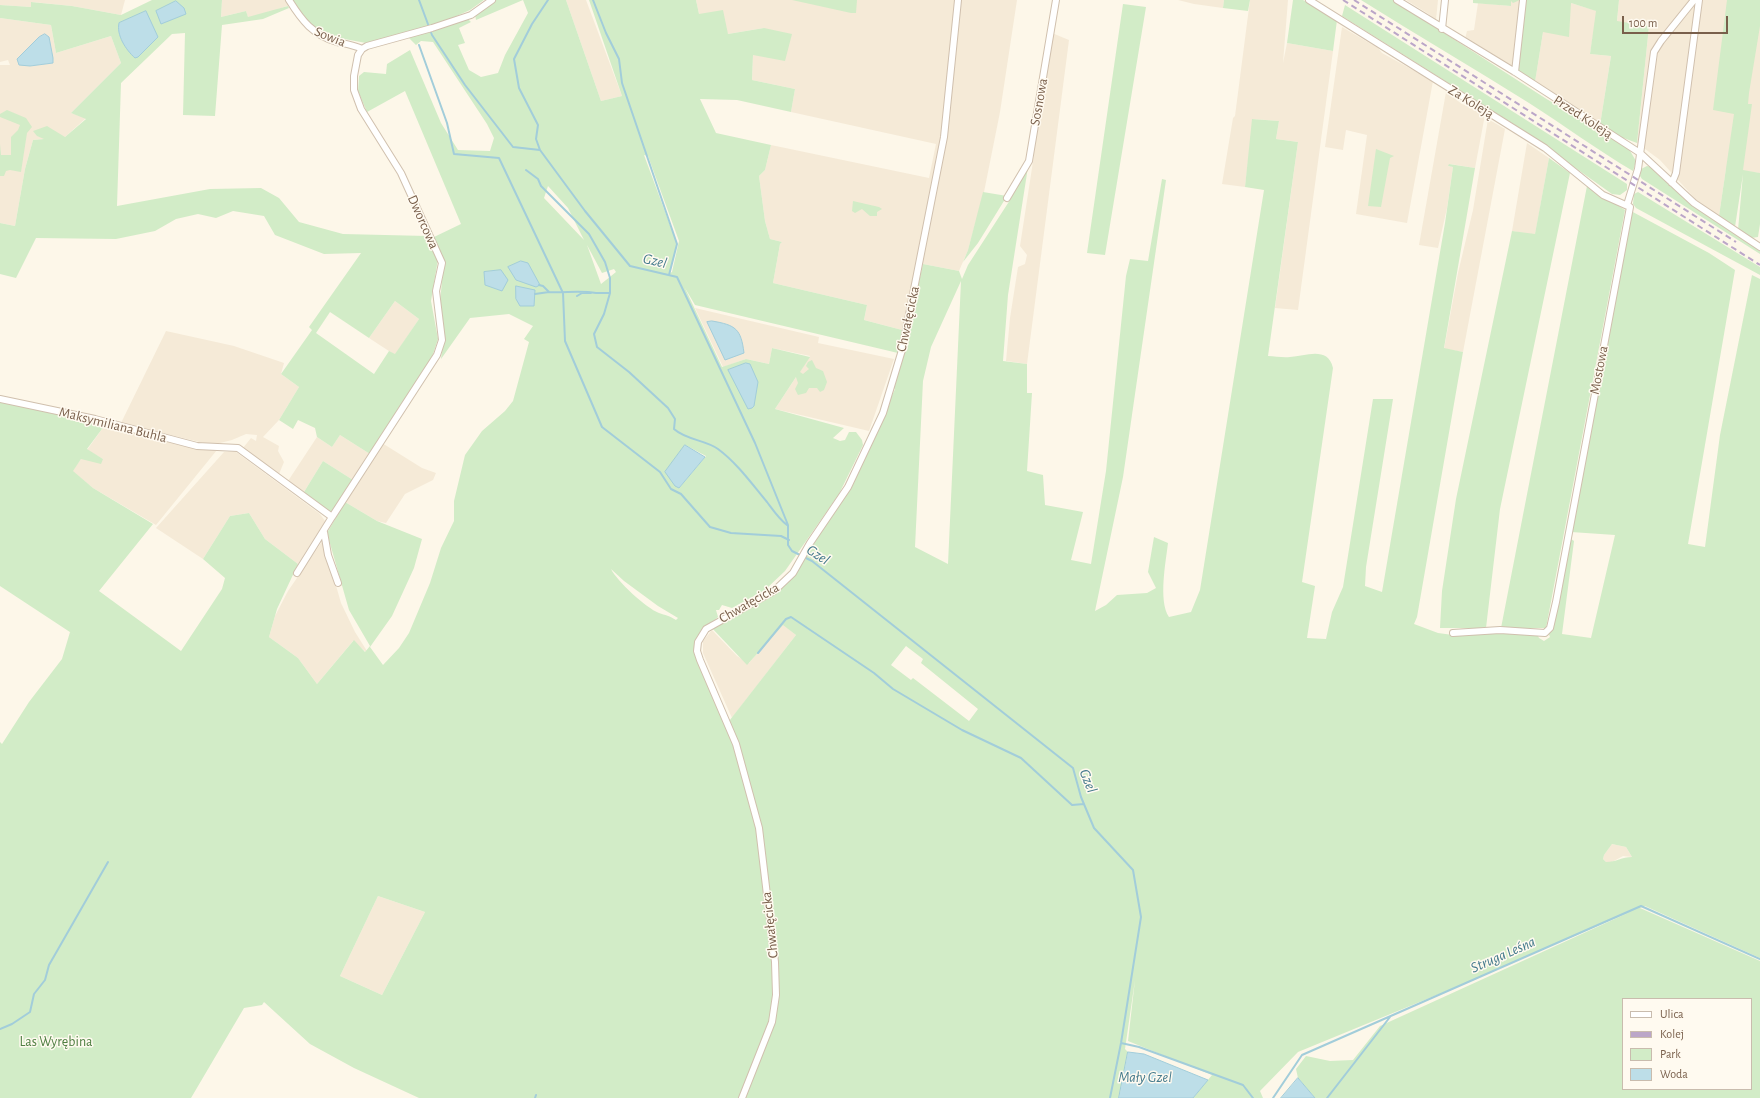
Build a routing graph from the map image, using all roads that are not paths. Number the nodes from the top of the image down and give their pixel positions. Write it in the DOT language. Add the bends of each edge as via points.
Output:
graph roads {
  1 [pos="289,0"];
  2 [pos="492,0"];
  3 [pos="958,0"];
  4 [pos="1056,0"];
  5 [pos="1310,0"];
  6 [pos="1397,0"];
  7 [pos="1445,0"];
  8 [pos="1523,0"];
  9 [pos="1694,0"];
  10 [pos="1699,0"];
  11 [pos="1442,29"];
  12 [pos="362,49"];
  13 [pos="1515,72"];
  14 [pos="1640,153"];
  15 [pos="1672,183"];
  16 [pos="1007,198"];
  17 [pos="1629,206"];
  18 [pos="1760,243"];
  19 [pos="1760,247"];
  20 [pos="0,399"];
  21 [pos="332,517"];
  22 [pos="324,532"];
  23 [pos="297,573"];
  24 [pos="338,583"];
  25 [pos="1453,632"];
  26 [pos="742,1098"];
  1 -- 12 [label="street, Sowia" via="305,24 316,33 330,40"];
  2 -- 12 [label="street" via="471,15"];
  3 -- 26 [label="street, Chwałęcicka" via="944,137 921,261 897,369 883,413 855,474 790,577 782,585 706,629 697,646 700,660 736,744 759,828 775,962 776,995 772,1022"];
  4 -- 16 [label="street, Sosnowa" via="1029,161"];
  5 -- 17 [label="street, Za Koleją" via="1545,148 1603,194"];
  6 -- 11 [label="street, Przed Koleją"];
  7 -- 11 [label="street"];
  8 -- 13 [label="street"];
  9 -- 14 [label="street, Mostowa" via="1654,52"];
  10 -- 15 [label="street" via="1676,173"];
  11 -- 13 [label="street, Przed Koleją"];
  12 -- 21 [label="street, Dworcowa" via="358,55 354,76 354,90 361,109 401,173 442,263 436,291 442,340 437,355"];
  13 -- 14 [label="street, Przed Koleją"];
  14 -- 15 [label="street, Przed Koleją"];
  14 -- 17 [label="street, Mostowa"];
  15 -- 19 [label="street, Przed Koleją" via="1694,203"];
  17 -- 25 [label="street, Mostowa" via="1550,628 1545,633 1500,630"];
  18 -- 19 [label="street"];
  20 -- 21 [label="street, Maksymiliana Buhla" via="197,446 238,448"];
  21 -- 22 [label="street, Dworcowa"];
  22 -- 23 [label="street, Dworcowa"];
  22 -- 24 [label="street" via="328,555"];
}
